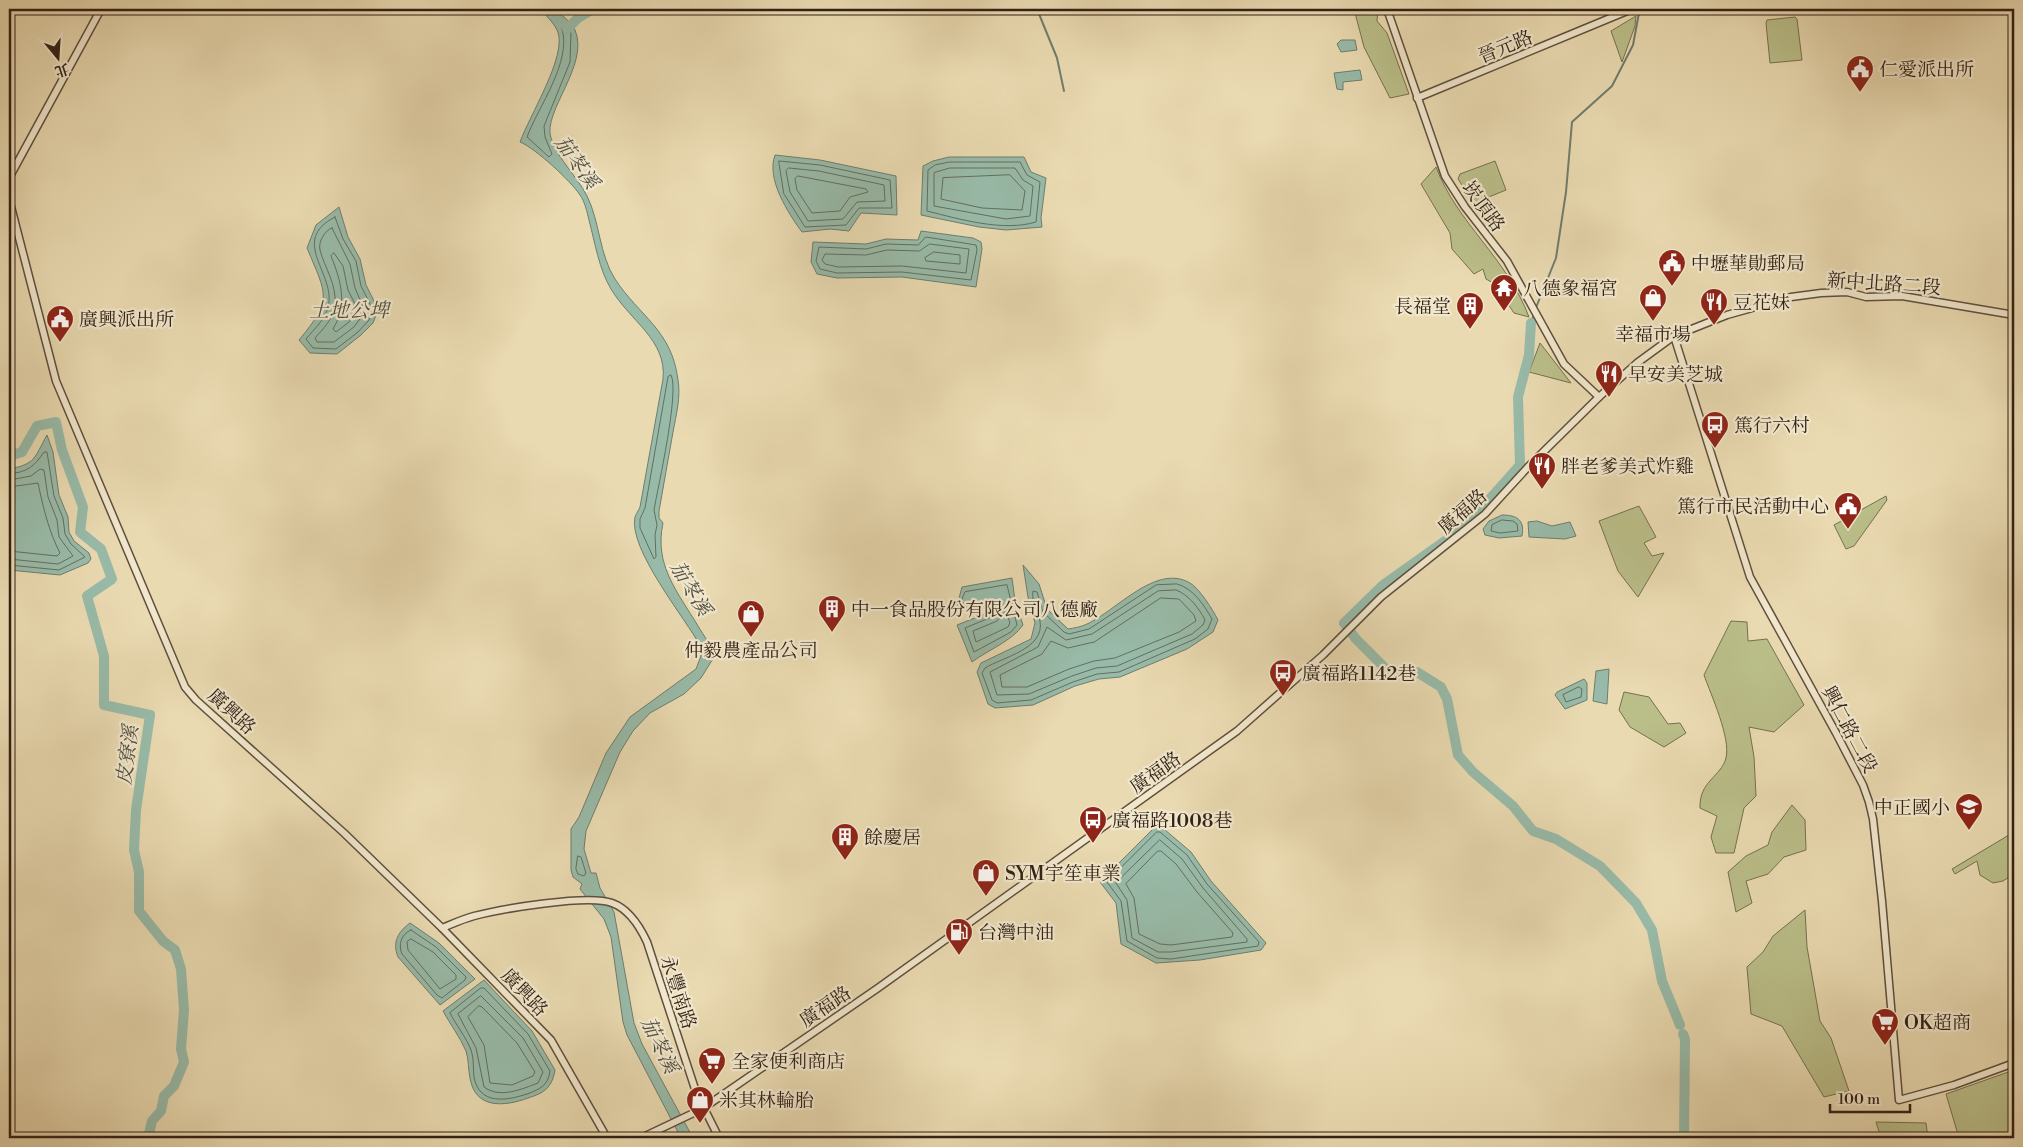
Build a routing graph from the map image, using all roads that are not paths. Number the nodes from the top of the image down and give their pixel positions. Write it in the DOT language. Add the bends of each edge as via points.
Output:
graph roads {
  1 [pos="101,9"];
  2 [pos="1387,9"];
  3 [pos="1632,9"];
  4 [pos="1417,98"];
  5 [pos="9,178"];
  6 [pos="9,199"];
  7 [pos="2014,315"];
  8 [pos="1674,336"];
  9 [pos="1599,397"];
  10 [pos="442,928"];
  11 [pos="2014,1063"];
  12 [pos="702,1109"];
  13 [pos="607,1138"];
  14 [pos="641,1138"];
  15 [pos="719,1138"];
  1 -- 5 [label="street"];
  2 -- 4 [label="street, 崁頂路"];
  3 -- 4 [label="street, 晉元路"];
  4 -- 9 [label="street, 崁頂路" via="1452,189 1507,261 1564,364"];
  6 -- 10 [label="street, 廣興路" via="56,381 185,687"];
  7 -- 8 [label="street, 新中北路二段" via="1902,296 1821,293 1790,297 1727,314"];
  8 -- 9 [label="street, 新中北路二段"];
  8 -- 11 [label="street, 興仁路二段" via="1750,577 1863,785 1869,802 1882,900 1898,1100 1954,1085"];
  9 -- 12 [label="street, 廣福路" via="1485,514 1380,597 1276,699 1237,731 878,988"];
  10 -- 12 [label="street, 永豐南路" via="474,916 578,900 605,901 620,907 644,936"];
  10 -- 13 [label="street, 廣興路" via="550,1040"];
  12 -- 14 [label="street, 廣福路"];
  12 -- 15 [label="street, 永豐南路"];
}
